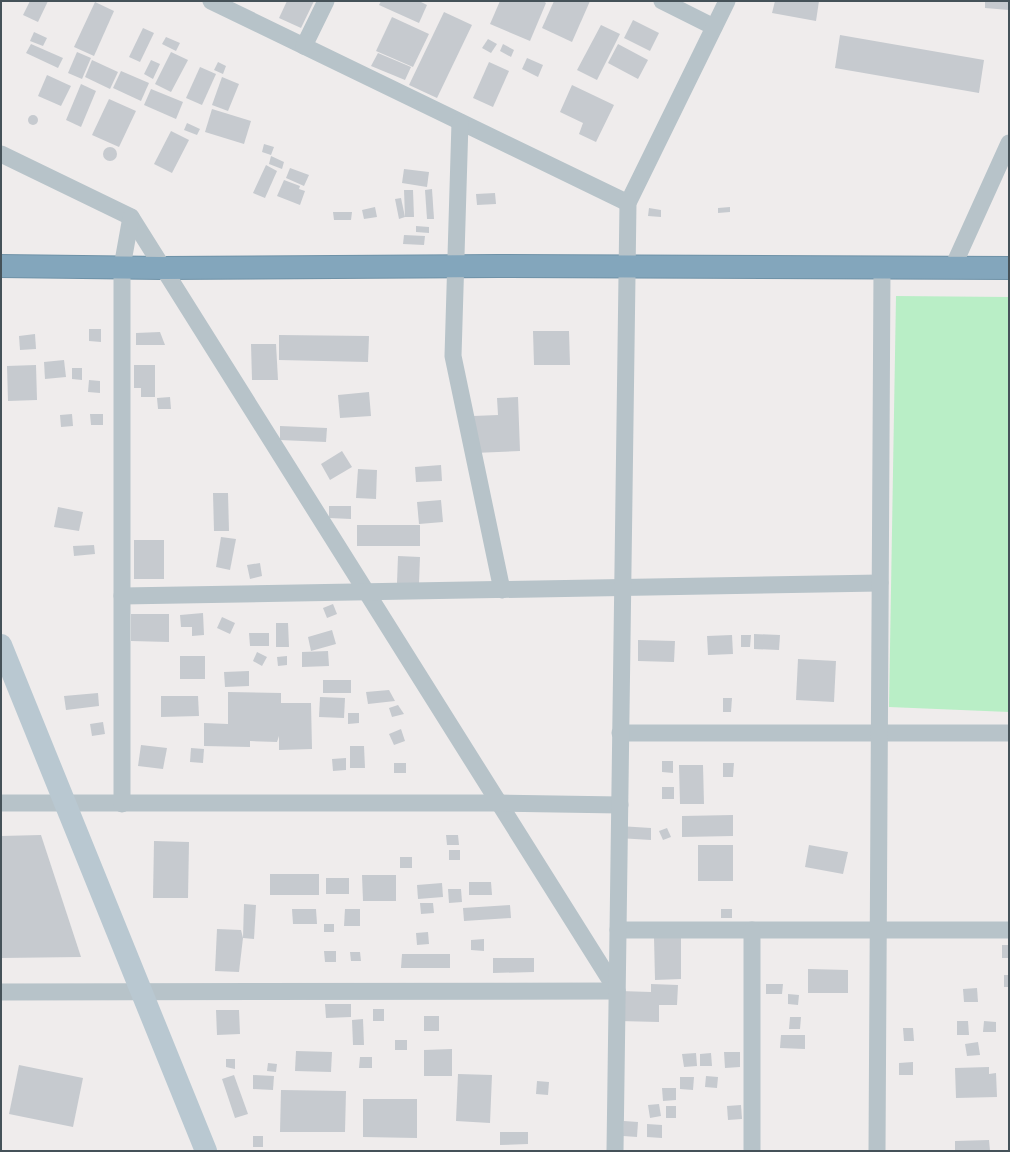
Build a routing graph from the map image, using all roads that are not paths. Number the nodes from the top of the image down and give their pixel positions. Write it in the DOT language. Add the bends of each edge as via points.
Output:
graph roads {
  1 [pos="210,1"];
  2 [pos="326,1"];
  3 [pos="662,1"];
  4 [pos="727,1"];
  5 [pos="714,27"];
  6 [pos="304,46"];
  7 [pos="460,122"];
  8 [pos="1009,143"];
  9 [pos="1,154"];
  10 [pos="628,203"];
  11 [pos="131,217"];
  12 [pos="1,266"];
  13 [pos="456,266"];
  14 [pos="627,266"];
  15 [pos="122,267"];
  16 [pos="163,268"];
  17 [pos="882,268"];
  18 [pos="952,268"];
  19 [pos="1009,268"];
  20 [pos="880,584"];
  21 [pos="622,588"];
  22 [pos="502,590"];
  23 [pos="366,592"];
  24 [pos="122,596"];
  25 [pos="3,654"];
  26 [pos="620,733"];
  27 [pos="879,733"];
  28 [pos="1009,733"];
  29 [pos="1,803"];
  30 [pos="67,803"];
  31 [pos="499,803"];
  32 [pos="122,804"];
  33 [pos="620,805"];
  34 [pos="618,930"];
  35 [pos="752,930"];
  36 [pos="878,930"];
  37 [pos="1009,930"];
  38 [pos="617,991"];
  39 [pos="1,992"];
  40 [pos="142,992"];
  41 [pos="206,1151"];
  42 [pos="615,1151"];
  43 [pos="752,1151"];
  44 [pos="877,1151"];
  1 -- 6 [label="street"];
  2 -- 6 [label="street"];
  3 -- 5 [label="street"];
  4 -- 5 [label="street"];
  5 -- 10 [label="street"];
  6 -- 7 [label="street"];
  7 -- 10 [label="street"];
  7 -- 13 [label="street"];
  8 -- 18 [label="street"];
  9 -- 11 [label="street"];
  10 -- 14 [label="street"];
  11 -- 15 [label="street"];
  11 -- 16 [label="street"];
  12 -- 15 [label="highway"];
  13 -- 14 [label="highway"];
  13 -- 16 [label="highway"];
  13 -- 22 [label="street" via="453,356"];
  14 -- 17 [label="highway"];
  14 -- 21 [label="street"];
  15 -- 16 [label="highway"];
  15 -- 24 [label="street"];
  16 -- 23 [label="street"];
  17 -- 18 [label="highway"];
  17 -- 20 [label="street"];
  18 -- 19 [label="highway"];
  20 -- 21 [label="street"];
  20 -- 27 [label="street"];
  21 -- 22 [label="street"];
  21 -- 26 [label="street"];
  22 -- 23 [label="street"];
  23 -- 24 [label="street"];
  23 -- 31 [label="street"];
  24 -- 32 [label="street"];
  25 -- 30 [label="main road"];
  26 -- 27 [label="street"];
  26 -- 33 [label="street"];
  27 -- 28 [label="street"];
  27 -- 36 [label="street"];
  29 -- 30 [label="street"];
  30 -- 32 [label="street"];
  30 -- 40 [label="main road"];
  31 -- 32 [label="street"];
  31 -- 33 [label="street"];
  31 -- 38 [label="street"];
  33 -- 34 [label="street"];
  34 -- 35 [label="street"];
  34 -- 38 [label="street"];
  35 -- 36 [label="street"];
  35 -- 43 [label="street"];
  36 -- 37 [label="street"];
  36 -- 44 [label="street"];
  38 -- 40 [label="street"];
  38 -- 42 [label="street"];
  39 -- 40 [label="street"];
  40 -- 41 [label="main road"];
}
